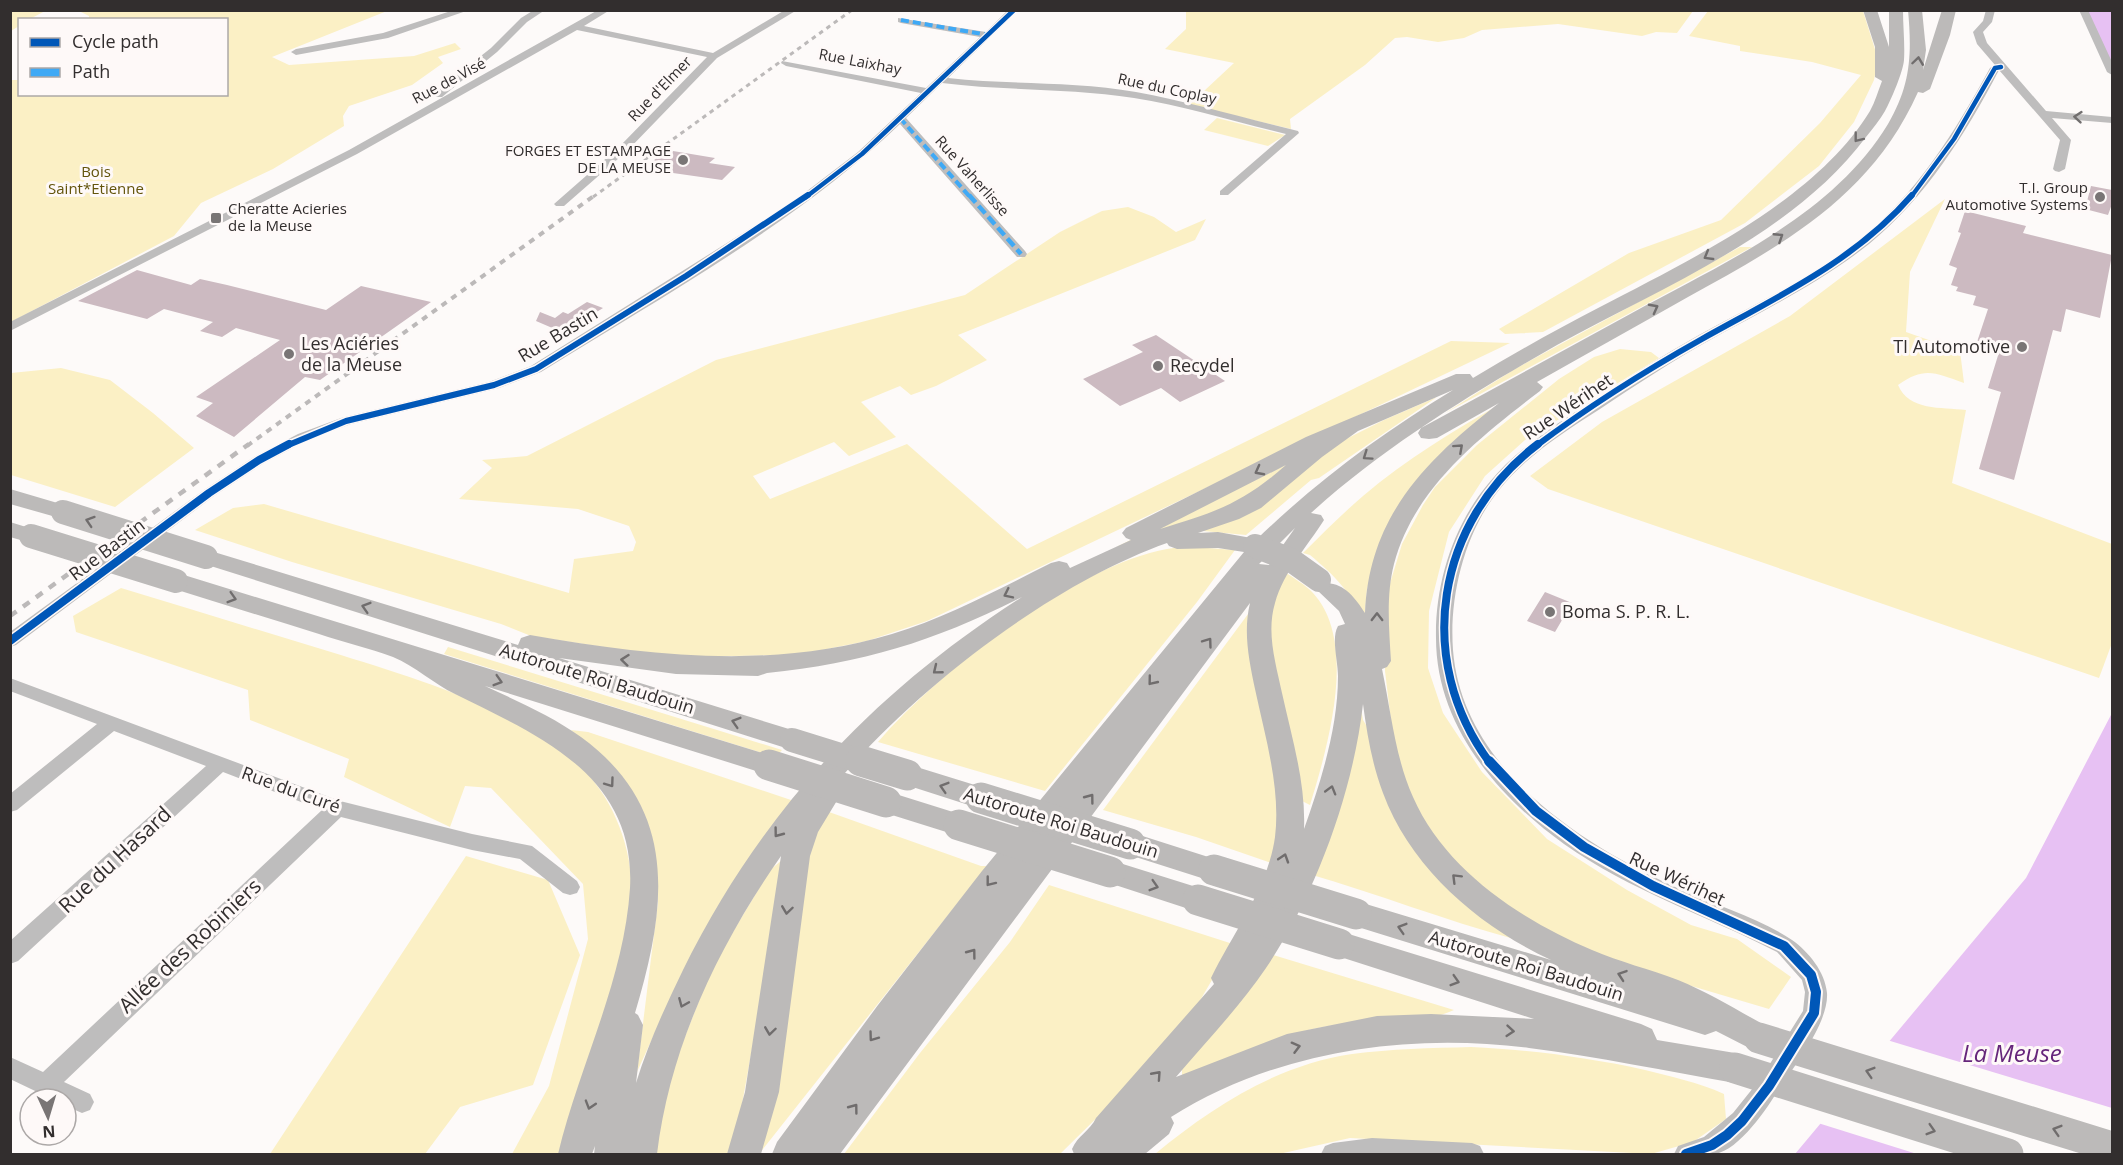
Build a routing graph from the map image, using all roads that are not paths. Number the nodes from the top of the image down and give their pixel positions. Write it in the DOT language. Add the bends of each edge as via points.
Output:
graph roads {
  1 [pos="454,10"];
  2 [pos="465,10"];
  3 [pos="541,10"];
  4 [pos="606,10"];
  5 [pos="793,10"];
  6 [pos="1014,10"];
  7 [pos="1869,10"];
  8 [pos="1896,10"];
  9 [pos="1915,10"];
  10 [pos="1949,10"];
  11 [pos="1991,10"];
  12 [pos="2083,10"];
  13 [pos="438,18"];
  14 [pos="901,20"];
  15 [pos="576,27"];
  16 [pos="988,36"];
  17 [pos="296,52"];
  18 [pos="714,56"];
  19 [pos="786,63"];
  20 [pos="2001,67"];
  21 [pos="2112,72"];
  22 [pos="940,80"];
  23 [pos="928,91"];
  24 [pos="1885,96"];
  25 [pos="1903,110"];
  26 [pos="2043,114"];
  27 [pos="900,118"];
  28 [pos="410,119"];
  29 [pos="2112,120"];
  30 [pos="2059,169"];
  31 [pos="1224,193"];
  32 [pos="560,204"];
  33 [pos="1021,254"];
  34 [pos="10,327"];
  35 [pos="1573,340"];
  36 [pos="1542,346"];
  37 [pos="1349,428"];
  38 [pos="10,496"];
  39 [pos="1313,520"];
  40 [pos="21,532"];
  41 [pos="1100,564"];
  42 [pos="1324,585"];
  43 [pos="1018,611"];
  44 [pos="421,624"];
  45 [pos="10,641"];
  46 [pos="402,651"];
  47 [pos="743,666"];
  48 [pos="10,684"];
  49 [pos="1377,696"];
  50 [pos="903,698"];
  51 [pos="111,723"];
  52 [pos="219,764"];
  53 [pos="10,805"];
  54 [pos="337,808"];
  55 [pos="570,887"];
  56 [pos="10,955"];
  57 [pos="633,969"];
  58 [pos="1216,1006"];
  59 [pos="1759,1038"];
  60 [pos="10,1067"];
  61 [pos="1735,1068"];
  62 [pos="45,1085"];
  63 [pos="82,1102"];
  64 [pos="2112,1147"];
  65 [pos="1097,1153"];
  66 [pos="575,1155"];
  67 [pos="610,1155"];
  68 [pos="640,1155"];
  69 [pos="744,1155"];
  70 [pos="789,1155"];
  71 [pos="819,1155"];
  72 [pos="1333,1155"];
  73 [pos="1472,1155"];
  74 [pos="1686,1155"];
  75 [pos="2008,1155"];
  1 -- 13 [label="street"];
  2 -- 13 [label="street"];
  3 -- 28 [label="street" via="524,20"];
  4 -- 15 [label="street, Rue de Visé"];
  5 -- 18 [label="street, Rue d'Elmer"];
  6 -- 16 [label="street, Rue Bastin"];
  7 -- 24 [label="highway" via="1882,47 1881,81"];
  8 -- 24 [label="highway" via="1898,53"];
  25 -- 9 [label="highway, one-way" via="1918,63"];
  10 -- 25 [label="highway" via="1940,46 1919,97"];
  11 -- 20 [label="street" via="1978,32 1982,44"];
  12 -- 21 [label="street"];
  13 -- 17 [label="street" via="385,36"];
  14 -- 16 [label="street"];
  15 -- 18 [label="street"];
  15 -- 28 [label="street, Rue de Visé"];
  16 -- 22 [label="street, Rue Bastin"];
  18 -- 32 [label="street, Rue d'Elmer" via="623,149"];
  19 -- 23 [label="street, Rue Laixhay"];
  20 -- 26 [label="street"];
  20 -- 74 [label="street, Rue Wérihet" via="1995,68 1975,107 1898,212 1865,242 1811,280 1683,350 1536,444 1481,504 1455,564 1444,615 1443,641 1451,688 1465,727 1507,782 1536,810 1597,855 1635,877 1784,946 1814,979 1814,1013 1752,1109 1713,1144"];
  22 -- 23 [label="street, Rue Bastin"];
  22 -- 31 [label="street, Rue du Coplay" via="1136,95 1294,133"];
  23 -- 27 [label="street, Rue Bastin"];
  24 -- 35 [label="highway, one-way" via="1844,156 1797,198 1762,224"];
  35 -- 25 [label="highway, one-way" via="1602,336 1749,256 1803,220 1859,172 1884,142"];
  29 -- 26 [label="street, one-way"];
  26 -- 30 [label="street" via="2066,140"];
  27 -- 33 [label="street, Rue Vaherlisse"];
  27 -- 45 [label="street, Rue Bastin" via="862,154 798,202 536,369 494,385 346,421 267,455 209,493"];
  28 -- 34 [label="street, Rue de Visé"];
  35 -- 36 [label="highway"];
  35 -- 39 [label="highway" via="1421,437"];
  49 -- 35 [label="highway, one-way" via="1379,581 1388,545 1402,516 1453,453"];
  36 -- 37 [label="highway"];
  36 -- 70 [label="highway, one-way" via="1366,456 1293,516 1249,560 985,888"];
  37 -- 41 [label="highway" via="1244,508 1143,544"];
  37 -- 47 [label="highway, one-way" via="936,628 840,655"];
  44 -- 38 [label="highway, Autoroute Roi Baudouin, one-way, bridge"];
  58 -- 39 [label="highway, one-way" via="1241,946 1276,883 1287,848 1289,801 1259,646 1259,618 1274,576"];
  71 -- 39 [label="highway, one-way" via="1239,598"];
  40 -- 46 [label="highway, Autoroute Roi Baudouin, one-way, bridge"];
  41 -- 42 [label="highway, bridge" via="1171,542 1227,541 1281,555 1301,565"];
  41 -- 43 [label="highway"];
  42 -- 49 [label="highway" via="1349,607 1363,640"];
  58 -- 42 [label="highway, one-way" via="1258,953 1281,914 1311,852 1335,778 1348,716 1351,666 1344,619"];
  43 -- 47 [label="highway" via="950,640 897,655 792,667"];
  43 -- 50 [label="highway, one-way"];
  47 -- 44 [label="highway, one-way" via="613,658"];
  59 -- 44 [label="highway, Autoroute Roi Baudouin, one-way, bridge"];
  46 -- 57 [label="highway, one-way" via="549,729 585,754 610,782 632,819 644,861 643,924"];
  46 -- 61 [label="highway, Autoroute Roi Baudouin, one-way, bridge"];
  48 -- 51 [label="street, Rue du Curé"];
  59 -- 49 [label="highway, one-way" via="1678,994 1617,974 1522,932 1471,892 1436,856 1406,812 1389,772"];
  50 -- 68 [label="highway, one-way" via="861,735 807,797 747,881 705,954 673,1026 652,1085"];
  50 -- 69 [label="highway, one-way" via="822,800 798,846 762,1092"];
  51 -- 52 [label="street, Rue du Curé"];
  51 -- 53 [label="street"];
  52 -- 54 [label="street, Rue du Curé"];
  52 -- 56 [label="street, Rue du Hasard"];
  54 -- 55 [label="street, Rue du Curé" via="525,852"];
  54 -- 62 [label="street, Allée des Robiniers"];
  57 -- 66 [label="highway, one-way"];
  57 -- 67 [label="highway"];
  65 -- 58 [label="highway, one-way"];
  64 -- 59 [label="highway, Autoroute Roi Baudouin, one-way, bridge"];
  60 -- 62 [label="street"];
  65 -- 61 [label="highway, one-way" via="1241,1068 1287,1049 1377,1031 1431,1028 1528,1033"];
  61 -- 75 [label="highway, Autoroute Roi Baudouin, one-way, bridge"];
  62 -- 63 [label="street"];
  72 -- 73 [label="street" via="1372,1149"];
}
